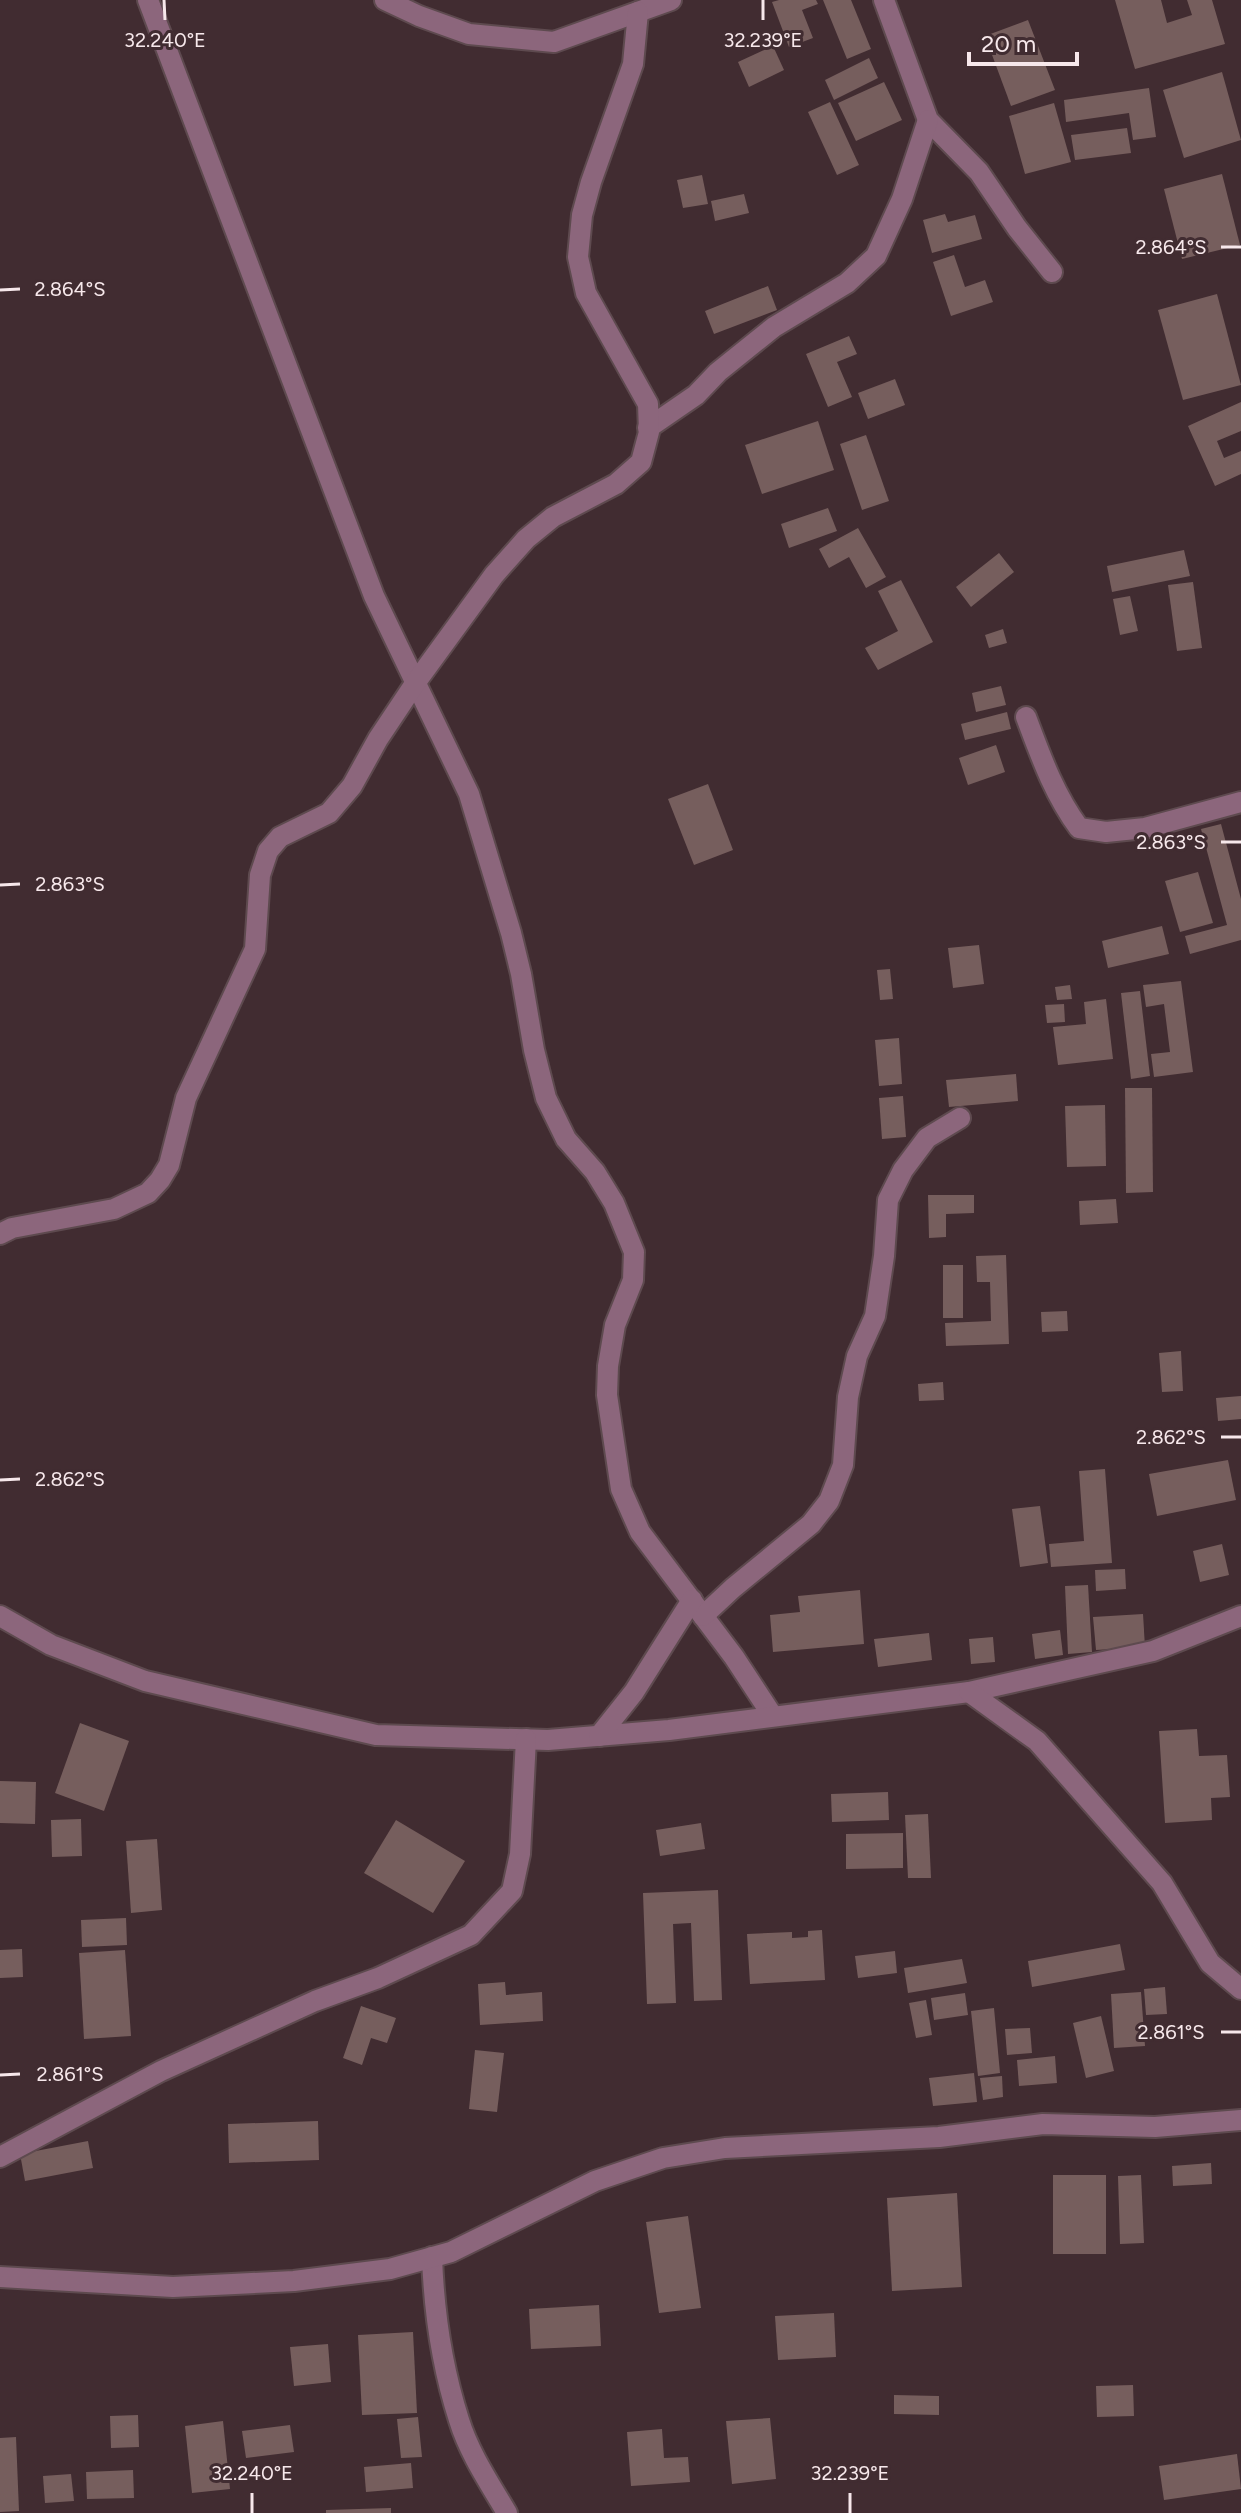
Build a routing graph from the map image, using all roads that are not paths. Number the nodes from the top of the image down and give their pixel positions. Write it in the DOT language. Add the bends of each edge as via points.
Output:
graph roads {
  1 [pos="148,0"];
  2 [pos="385,0"];
  3 [pos="671,0"];
  4 [pos="884,0"];
  5 [pos="638,12"];
  6 [pos="928,120"];
  7 [pos="1052,272"];
  8 [pos="648,428"];
  9 [pos="416,682"];
  10 [pos="1026,717"];
  11 [pos="1241,802"];
  12 [pos="960,1118"];
  13 [pos="0,1234"];
  14 [pos="697,1608"];
  15 [pos="0,1616"];
  16 [pos="1241,1616"];
  17 [pos="969,1692"];
  18 [pos="772,1715"];
  19 [pos="599,1736"];
  20 [pos="526,1739"];
  21 [pos="1241,1989"];
  22 [pos="1241,2120"];
  23 [pos="0,2157"];
  24 [pos="432,2257"];
  25 [pos="0,2277"];
  26 [pos="507,2513"];
  1 -- 9 [label="street" via="374,596"];
  2 -- 5 [label="street" via="469,34 554,42"];
  3 -- 5 [label="street"];
  4 -- 6 [label="street"];
  5 -- 8 [label="street" via="633,64 591,182 578,257 586,293 648,404"];
  6 -- 7 [label="street" via="979,172"];
  6 -- 8 [label="street" via="876,256 847,283 774,327 696,395"];
  8 -- 9 [label="street" via="641,462 616,484 553,517 526,539"];
  9 -- 13 [label="street" via="352,786 329,813 280,837 268,851 260,875 255,949 186,1098 169,1165 160,1180 148,1193 114,1209"];
  9 -- 14 [label="street" via="469,794 521,974 546,1098 566,1139 614,1203 634,1252 633,1280 615,1325 608,1366 613,1444 630,1513"];
  10 -- 11 [label="street" via="1062,805 1079,828 1145,828"];
  12 -- 14 [label="street" via="927,1138 888,1200 875,1316 857,1356 843,1465 829,1501 811,1524 733,1588"];
  14 -- 18 [label="street"];
  14 -- 19 [label="street"];
  15 -- 20 [label="street" via="51,1645 145,1681 376,1735"];
  16 -- 17 [label="street" via="1153,1651"];
  17 -- 18 [label="street"];
  17 -- 21 [label="street" via="1037,1741 1162,1883 1210,1963"];
  18 -- 19 [label="street"];
  19 -- 20 [label="street"];
  20 -- 23 [label="street" via="520,1854 512,1891 471,1935 161,2071"];
  22 -- 24 [label="street" via="1155,2127 1043,2124 939,2137 725,2148 663,2158 595,2181"];
  24 -- 25 [label="street" via="390,2269 294,2281 173,2287"];
  24 -- 26 [label="street" via="434,2312 460,2422"];
}
